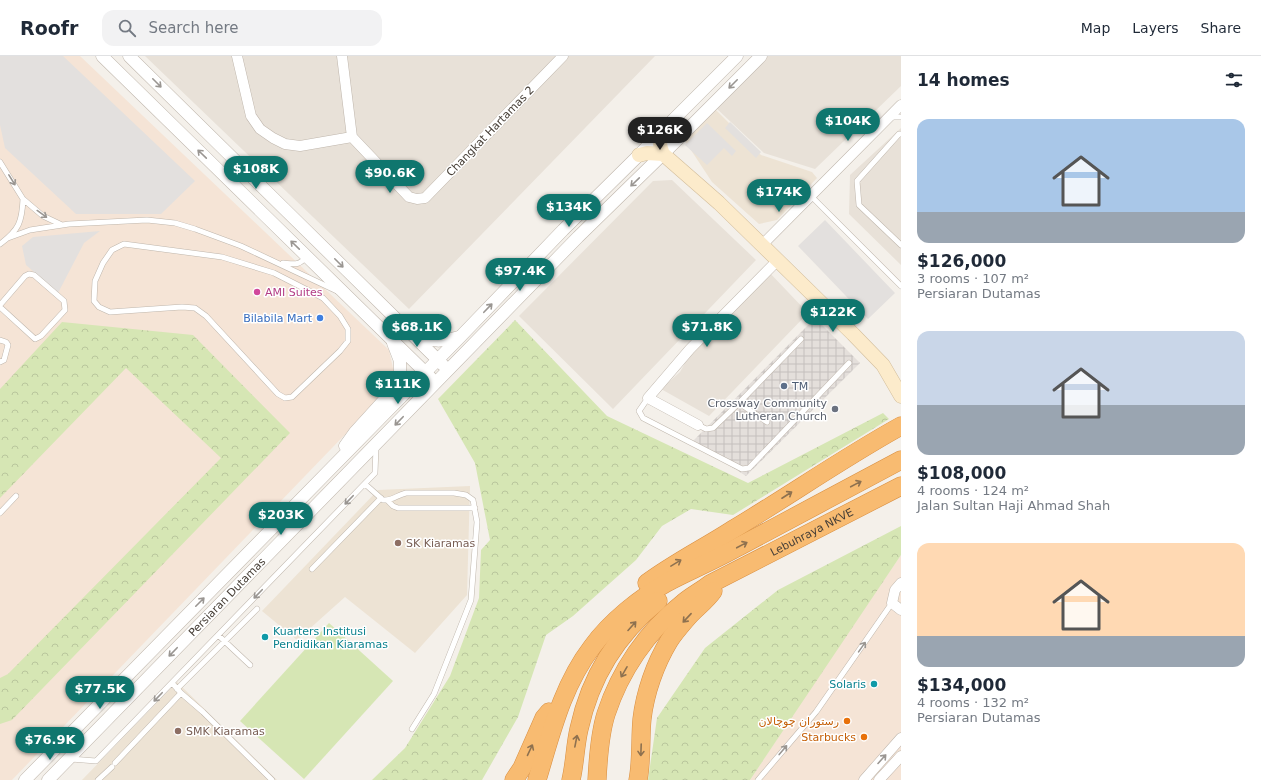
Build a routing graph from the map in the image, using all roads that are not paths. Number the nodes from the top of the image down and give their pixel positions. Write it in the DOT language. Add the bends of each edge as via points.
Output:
graph roads {
  1 [pos="102,56"];
  2 [pos="129,56"];
  3 [pos="237,56"];
  4 [pos="342,56"];
  5 [pos="563,56"];
  6 [pos="737,56"];
  7 [pos="761,56"];
  8 [pos="901,105"];
  9 [pos="889,117"];
  10 [pos="901,117"];
  11 [pos="663,130"];
  12 [pos="901,134"];
  13 [pos="352,137"];
  14 [pos="663,154"];
  15 [pos="639,155"];
  16 [pos="0,162"];
  17 [pos="811,196"];
  18 [pos="23,199"];
  19 [pos="62,225"];
  20 [pos="8,238"];
  21 [pos="0,244"];
  22 [pos="762,245"];
  23 [pos="901,246"];
  24 [pos="307,257"];
  25 [pos="278,263"];
  26 [pos="775,263"];
  27 [pos="296,271"];
  28 [pos="274,273"];
  29 [pos="291,281"];
  30 [pos="901,286"];
  31 [pos="348,297"];
  32 [pos="0,306"];
  33 [pos="406,328"];
  34 [pos="461,336"];
  35 [pos="801,339"];
  36 [pos="0,340"];
  37 [pos="393,341"];
  38 [pos="438,360"];
  39 [pos="0,362"];
  40 [pos="849,363"];
  41 [pos="448,370"];
  42 [pos="425,372"];
  43 [pos="436,383"];
  44 [pos="901,396"];
  45 [pos="648,398"];
  46 [pos="739,403"];
  47 [pos="767,422"];
  48 [pos="698,425"];
  49 [pos="901,426"];
  50 [pos="376,444"];
  51 [pos="901,460"];
  52 [pos="331,469"];
  53 [pos="365,484"];
  54 [pos="901,486"];
  55 [pos="16,496"];
  56 [pos="381,498"];
  57 [pos="388,501"];
  58 [pos="475,508"];
  59 [pos="0,513"];
  60 [pos="707,564"];
  61 [pos="312,569"];
  62 [pos="722,578"];
  63 [pos="901,582"];
  64 [pos="892,603"];
  65 [pos="257,609"];
  66 [pos="901,610"];
  67 [pos="622,616"];
  68 [pos="218,635"];
  69 [pos="224,641"];
  70 [pos="250,665"];
  71 [pos="172,683"];
  72 [pos="177,689"];
  73 [pos="181,693"];
  74 [pos="565,693"];
  75 [pos="412,729"];
  76 [pos="901,738"];
  77 [pos="901,756"];
  78 [pos="69,759"];
  79 [pos="25,780"];
  80 [pos="48,780"];
  81 [pos="98,780"];
  82 [pos="272,780"];
  83 [pos="514,780"];
  84 [pos="536,780"];
  85 [pos="571,780"];
  86 [pos="597,780"];
  87 [pos="638,780"];
  88 [pos="758,780"];
  89 [pos="864,780"];
  90 [pos="879,780"];
  24 -- 1 [label="street, one-way"];
  2 -- 33 [label="street, one-way"];
  3 -- 13 [label="street" via="251,116 260,129 285,144 300,146"];
  4 -- 13 [label="street"];
  5 -- 13 [label="street, Changkat Hartamas 2" via="425,198 409,197"];
  6 -- 11 [label="street, Persiaran Dutamas"];
  7 -- 14 [label="street, Persiaran Dutamas, one-way"];
  8 -- 9 [label="street"];
  9 -- 10 [label="lane"];
  9 -- 17 [label="street"];
  11 -- 14 [label="main road" via="660,146"];
  11 -- 15 [label="street, Persiaran Dutamas"];
  12 -- 23 [label="lane" via="858,181 859,205"];
  14 -- 15 [label="main road"];
  14 -- 22 [label="main road"];
  14 -- 41 [label="street, Persiaran Dutamas, one-way"];
  34 -- 15 [label="street, Persiaran Dutamas, one-way" via="562,230"];
  16 -- 18 [label="lane, one-way"];
  17 -- 22 [label="street"];
  17 -- 30 [label="lane"];
  18 -- 19 [label="lane, one-way" via="43,216"];
  18 -- 20 [label="lane" via="23,214"];
  19 -- 20 [label="lane" via="30,230"];
  19 -- 25 [label="lane" via="147,220 175,223 194,232 241,246"];
  20 -- 21 [label="lane"];
  22 -- 26 [label="main road"];
  24 -- 25 [label="lane" via="302,262 294,264"];
  24 -- 31 [label="street"];
  25 -- 27 [label="lane"];
  25 -- 28 [label="lane"];
  26 -- 44 [label="main road" via="883,365"];
  26 -- 45 [label="street" via="690,350"];
  27 -- 29 [label="lane"];
  27 -- 31 [label="lane"];
  28 -- 29 [label="lane"];
  28 -- 29 [label="lane" via="222,257 124,244 112,250 103,263 95,281 94,301 110,312 195,308 206,316 278,394 285,398 292,397 348,341 348,329 323,298"];
  31 -- 37 [label="street"];
  32 -- 32 [label="lane" via="29,274 34,275 64,301 65,310 41,336 35,339"];
  33 -- 34 [label="street" via="428,340 443,341"];
  33 -- 38 [label="street"];
  34 -- 38 [label="street, Persiaran Dutamas"];
  35 -- 46 [label="lane"];
  36 -- 39 [label="lane" via="8,345 4,360"];
  37 -- 42 [label="street"];
  37 -- 52 [label="street" via="400,361 400,375 385,399 355,432"];
  38 -- 41 [label="street"];
  38 -- 42 [label="street, Persiaran Dutamas"];
  40 -- 45 [label="lane" via="749,468 742,469 643,418 639,411"];
  41 -- 43 [label="street, Persiaran Dutamas"];
  42 -- 43 [label="street"];
  42 -- 52 [label="street, Persiaran Dutamas"];
  43 -- 50 [label="street, Persiaran Dutamas, one-way"];
  45 -- 48 [label="street"];
  46 -- 47 [label="lane"];
  46 -- 48 [label="lane" via="713,428 706,429"];
  67 -- 49 [label="highway, one-way" via="633,594 664,570"];
  50 -- 53 [label="lane" via="376,473"];
  50 -- 78 [label="street, Persiaran Dutamas, one-way"];
  60 -- 51 [label="highway, one-way"];
  79 -- 52 [label="street, Persiaran Dutamas, one-way"];
  53 -- 56 [label="lane"];
  53 -- 68 [label="lane, one-way"];
  54 -- 62 [label="highway, Lebuhraya NKVE"];
  55 -- 59 [label="lane"];
  56 -- 57 [label="lane"];
  56 -- 61 [label="lane"];
  57 -- 58 [label="lane" via="398,508"];
  57 -- 58 [label="lane" via="406,493 454,493 470,497"];
  58 -- 75 [label="lane" via="477,522 471,600 434,694"];
  60 -- 67 [label="highway" via="667,583 640,600"];
  85 -- 60 [label="highway, one-way" via="584,708 591,687 604,663 619,641 645,612"];
  62 -- 86 [label="highway, Lebuhraya NKVE, one-way" via="683,603 658,626 634,655 618,682 605,715"];
  62 -- 87 [label="highway, one-way" via="707,600 688,616 668,642 661,657 650,685 642,720"];
  63 -- 64 [label="street" via="895,590"];
  64 -- 66 [label="street"];
  88 -- 64 [label="lane, one-way" via="816,712"];
  65 -- 69 [label="lane"];
  67 -- 74 [label="highway" via="592,646"];
  68 -- 69 [label="lane"];
  68 -- 71 [label="lane"];
  69 -- 70 [label="lane"];
  69 -- 72 [label="lane"];
  71 -- 72 [label="lane"];
  71 -- 78 [label="lane, one-way" via="96,761"];
  72 -- 73 [label="lane"];
  73 -- 81 [label="lane"];
  73 -- 82 [label="lane"];
  83 -- 74 [label="highway, one-way" via="544,718"];
  74 -- 84 [label="highway"];
  89 -- 76 [label="street, one-way"];
  77 -- 90 [label="street"];
  78 -- 80 [label="street, Persiaran Dutamas"];
}
